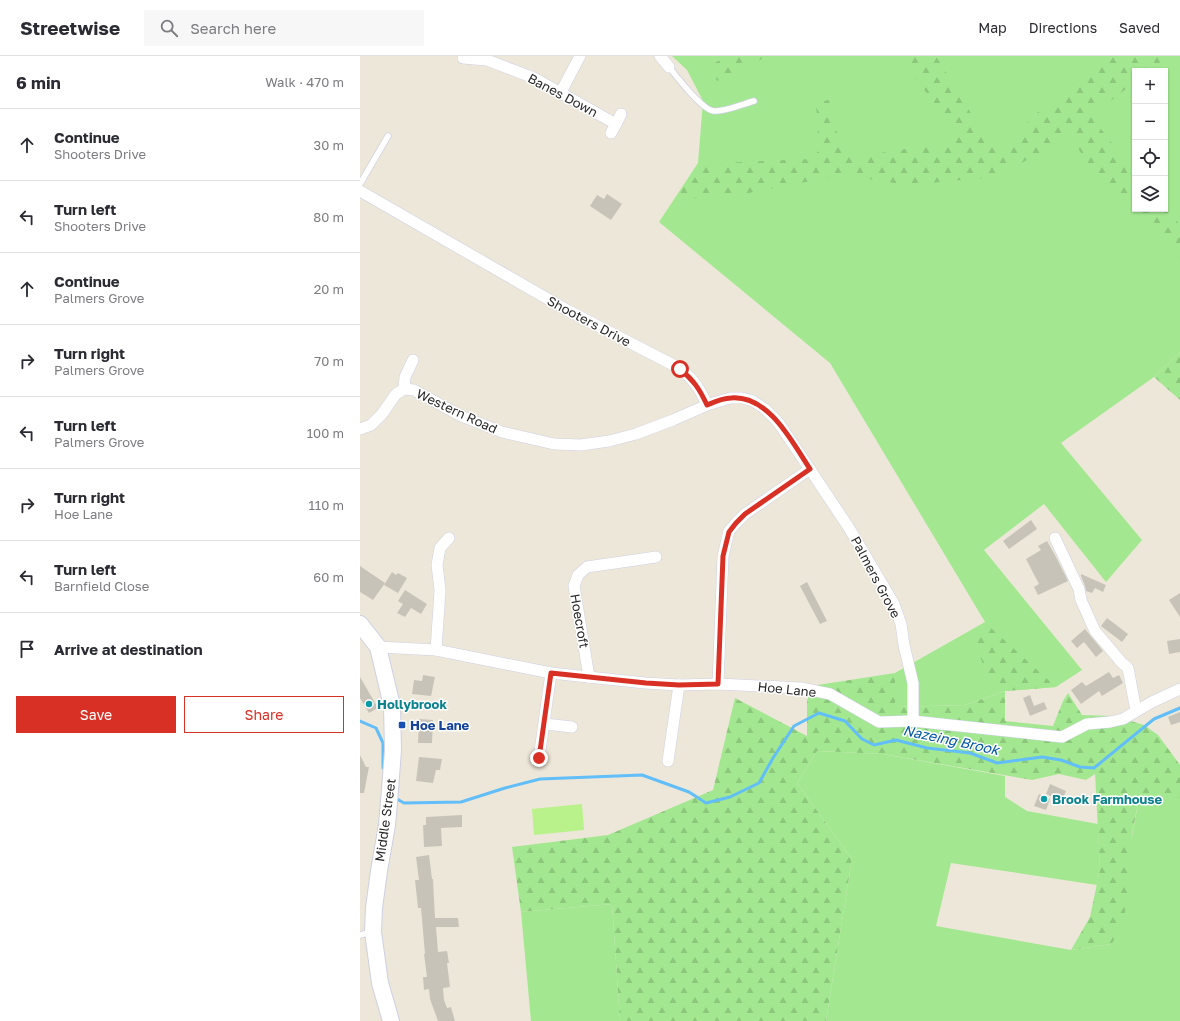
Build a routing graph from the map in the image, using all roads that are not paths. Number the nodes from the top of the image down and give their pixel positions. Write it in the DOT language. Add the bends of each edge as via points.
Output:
graph roads {
  1 [pos="580,56"];
  2 [pos="660,56"];
  3 [pos="463,58"];
  4 [pos="669,67"];
  5 [pos="560,92"];
  6 [pos="754,100"];
  7 [pos="616,124"];
  8 [pos="388,136"];
  9 [pos="360,184"];
  10 [pos="360,192"];
  11 [pos="413,360"];
  12 [pos="404,389"];
  13 [pos="707,405"];
  14 [pos="360,429"];
  15 [pos="810,469"];
  16 [pos="449,538"];
  17 [pos="1055,538"];
  18 [pos="656,557"];
  19 [pos="360,624"];
  20 [pos="378,647"];
  21 [pos="436,650"];
  22 [pos="551,673"];
  23 [pos="589,677"];
  24 [pos="718,684"];
  25 [pos="679,685"];
  26 [pos="1180,689"];
  27 [pos="1136,711"];
  28 [pos="913,721"];
  29 [pos="545,724"];
  30 [pos="572,727"];
  31 [pos="539,758"];
  32 [pos="668,761"];
  33 [pos="366,934"];
  34 [pos="391,1021"];
  1 -- 5 [label="street"];
  2 -- 4 [label="street"];
  3 -- 5 [label="street, Banes Down" via="487,60 534,78"];
  4 -- 6 [label="lane" via="710,110 720,111"];
  5 -- 7 [label="street, Banes Down"];
  8 -- 9 [label="lane"];
  10 -- 13 [label="street, Shooters Drive" via="567,310 680,369 693,379"];
  11 -- 12 [label="street" via="405,377"];
  12 -- 13 [label="street, Western Road" via="414,390 461,416 502,432 554,444 581,445 610,441 674,420"];
  12 -- 14 [label="street, Western Road" via="396,394 371,425"];
  13 -- 15 [label="street, Palmers Grove" via="730,398 753,401 778,422"];
  15 -- 24 [label="street" via="745,514 729,532 723,556"];
  15 -- 28 [label="street, Palmers Grove" via="853,535 894,606 901,624 913,683"];
  16 -- 21 [label="street" via="440,548 436,565 440,590"];
  17 -- 27 [label="street" via="1095,631 1128,668"];
  18 -- 23 [label="street, Hoecroft" via="587,567 578,575 574,586"];
  19 -- 20 [label="street, Middle Street"];
  20 -- 21 [label="street, Hoe Lane"];
  20 -- 33 [label="street, Middle Street" via="392,706 393,750 387,820 374,908"];
  21 -- 22 [label="street, Hoe Lane"];
  22 -- 23 [label="street, Hoe Lane"];
  22 -- 29 [label="street"];
  23 -- 25 [label="street, Hoe Lane"];
  24 -- 25 [label="street, Hoe Lane"];
  24 -- 28 [label="street, Hoe Lane" via="801,688 830,694 878,722"];
  25 -- 32 [label="street"];
  26 -- 27 [label="street, Hoe Lane"];
  27 -- 28 [label="street, Hoe Lane" via="1110,722 1087,724 1062,737"];
  29 -- 30 [label="street"];
  29 -- 31 [label="street"];
  33 -- 34 [label="street, Middle Street"];
}
